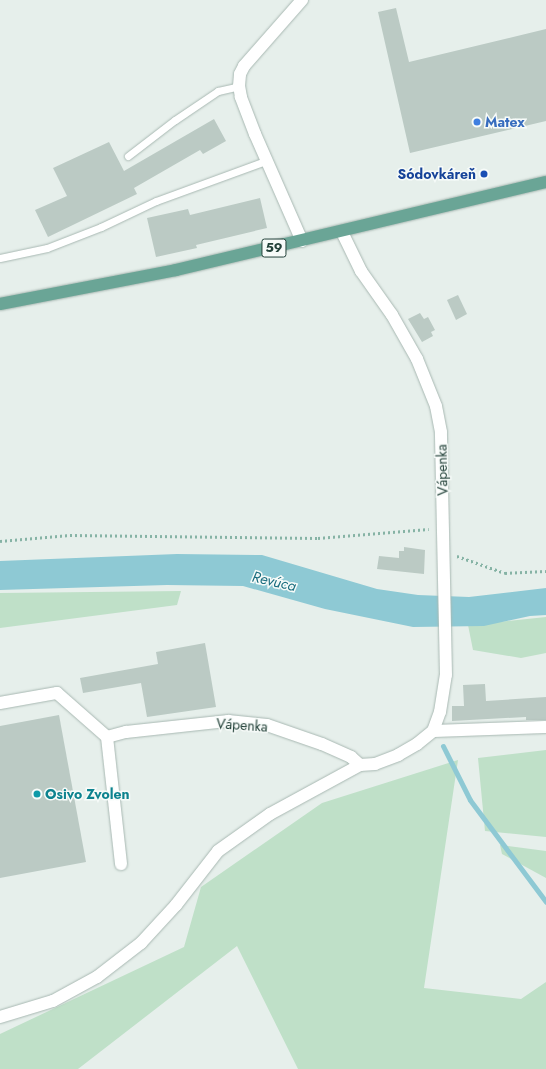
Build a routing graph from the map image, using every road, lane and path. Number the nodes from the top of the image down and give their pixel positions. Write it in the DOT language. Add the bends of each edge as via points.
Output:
graph roads {
  1 [pos="302,0"];
  2 [pos="239,86"];
  3 [pos="128,156"];
  4 [pos="268,160"];
  5 [pos="546,182"];
  6 [pos="342,232"];
  7 [pos="302,241"];
  8 [pos="0,258"];
  9 [pos="0,304"];
  10 [pos="443,530"];
  11 [pos="0,541"];
  12 [pos="444,551"];
  13 [pos="546,571"];
  14 [pos="0,703"];
  15 [pos="546,727"];
  16 [pos="433,731"];
  17 [pos="107,737"];
  18 [pos="360,765"];
  19 [pos="121,864"];
  20 [pos="0,1017"];
  1 -- 2 [label="street" via="244,66"];
  2 -- 3 [label="lane" via="218,91"];
  2 -- 4 [label="street" via="255,134"];
  4 -- 7 [label="street"];
  4 -- 8 [label="lane" via="156,201 101,227 47,248"];
  5 -- 6 [label="main road, 59"];
  6 -- 7 [label="main road, 59"];
  6 -- 10 [label="street, Vápenka" via="361,272 392,315 417,359 436,406 443,459"];
  7 -- 9 [label="main road, 59" via="176,270"];
  10 -- 11 [label="path" via="402,530 318,538 70,535"];
  10 -- 12 [label="street, Vápenka"];
  12 -- 13 [label="path" via="505,573"];
  12 -- 16 [label="street, Vápenka" via="446,675 440,712"];
  14 -- 17 [label="street" via="57,693"];
  15 -- 16 [label="street"];
  16 -- 18 [label="street" via="398,756 375,764"];
  17 -- 18 [label="street, Vápenka" via="126,732 228,721 267,725 322,744"];
  17 -- 19 [label="street"];
  18 -- 20 [label="street" via="270,814 218,851 176,905 141,943 97,977 53,1001"];
}
